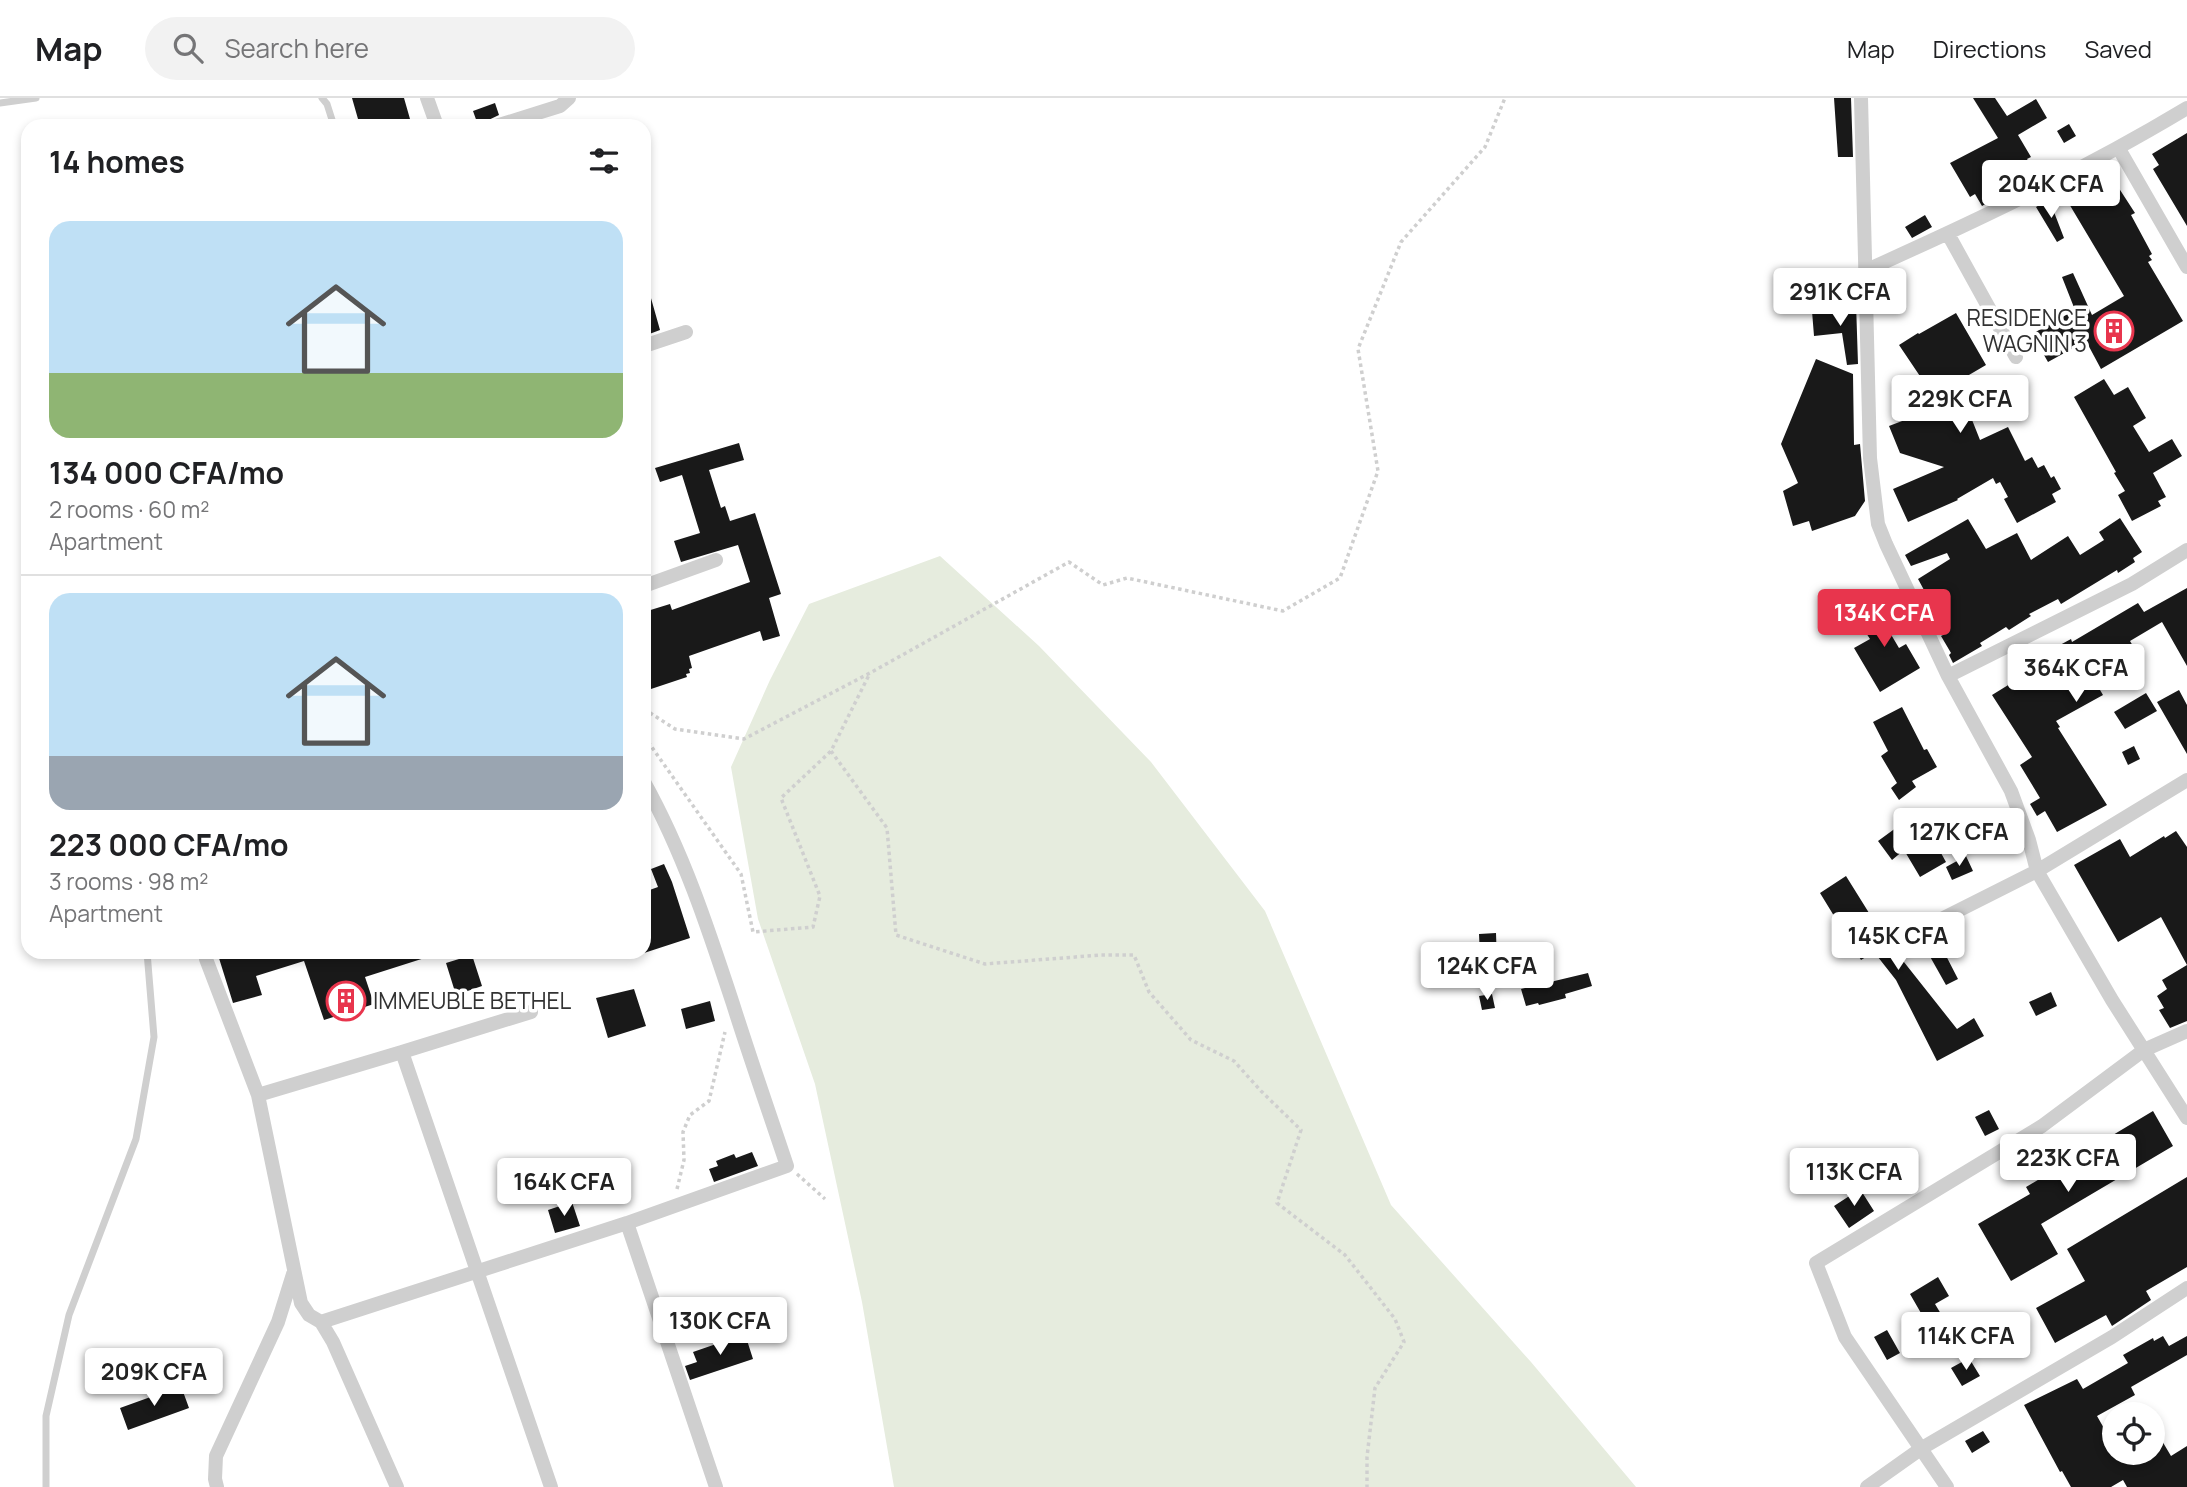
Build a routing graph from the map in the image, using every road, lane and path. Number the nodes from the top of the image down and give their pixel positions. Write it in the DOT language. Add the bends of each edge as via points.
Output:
graph roads {
  1 [pos="36,98"];
  2 [pos="322,98"];
  3 [pos="427,98"];
  4 [pos="571,98"];
  5 [pos="1505,98"];
  6 [pos="1861,98"];
  7 [pos="0,103"];
  8 [pos="2187,108"];
  9 [pos="332,119"];
  10 [pos="434,119"];
  11 [pos="518,119"];
  12 [pos="2119,149"];
  13 [pos="1948,234"];
  14 [pos="2187,267"];
  15 [pos="1867,270"];
  16 [pos="686,332"];
  17 [pos="651,344"];
  18 [pos="2016,356"];
  19 [pos="2187,550"];
  20 [pos="716,559"];
  21 [pos="651,583"];
  22 [pos="870,673"];
  23 [pos="1948,676"];
  24 [pos="651,714"];
  25 [pos="651,746"];
  26 [pos="831,751"];
  27 [pos="2187,780"];
  28 [pos="651,795"];
  29 [pos="2037,871"];
  30 [pos="1886,947"];
  31 [pos="148,959"];
  32 [pos="206,959"];
  33 [pos="732,1003"];
  34 [pos="531,1012"];
  35 [pos="2187,1031"];
  36 [pos="2144,1050"];
  37 [pos="402,1052"];
  38 [pos="258,1096"];
  39 [pos="2187,1118"];
  40 [pos="787,1166"];
  41 [pos="825,1199"];
  42 [pos="657,1212"];
  43 [pos="627,1223"];
  44 [pos="478,1271"];
  45 [pos="293,1273"];
  46 [pos="2187,1288"];
  47 [pos="321,1322"];
  48 [pos="1922,1448"];
  49 [pos="46,1487"];
  50 [pos="217,1487"];
  51 [pos="397,1487"];
  52 [pos="551,1487"];
  53 [pos="716,1487"];
  54 [pos="1367,1487"];
  55 [pos="1867,1487"];
  56 [pos="1947,1487"];
  1 -- 7 [label="lane"];
  2 -- 9 [label="lane"];
  3 -- 10 [label="street"];
  4 -- 11 [label="street"];
  5 -- 22 [label="path" via="1485,147 1401,242 1358,349 1378,471 1340,578 1283,611 1127,578 1103,585 1069,562"];
  6 -- 15 [label="street"];
  8 -- 12 [label="street"];
  12 -- 13 [label="street"];
  12 -- 14 [label="street"];
  13 -- 15 [label="street"];
  13 -- 18 [label="street"];
  15 -- 23 [label="street" via="1870,458 1878,524"];
  16 -- 17 [label="street"];
  19 -- 23 [label="street" via="2132,584"];
  20 -- 21 [label="street"];
  22 -- 24 [label="path" via="744,739 675,729"];
  22 -- 26 [label="path"];
  23 -- 29 [label="street" via="2011,791"];
  25 -- 26 [label="path" via="741,874 753,932 813,927 820,895 781,798"];
  26 -- 54 [label="path" via="887,828 896,935 985,964 1134,955 1149,992 1191,1040 1234,1061 1301,1130 1277,1203 1345,1255 1395,1319 1405,1342 1375,1388"];
  27 -- 29 [label="street"];
  28 -- 33 [label="street" via="681,857"];
  29 -- 30 [label="street"];
  29 -- 36 [label="street"];
  31 -- 49 [label="lane" via="154,1037 136,1139 69,1315 46,1416"];
  32 -- 38 [label="street"];
  33 -- 40 [label="street"];
  33 -- 42 [label="path" via="709,1101 690,1115 683,1132 684,1160 677,1189"];
  34 -- 37 [label="street"];
  35 -- 36 [label="street"];
  36 -- 39 [label="street"];
  36 -- 48 [label="street" via="2042,1126 1816,1263 1845,1336"];
  37 -- 38 [label="street"];
  37 -- 44 [label="street"];
  38 -- 45 [label="street"];
  40 -- 41 [label="path"];
  40 -- 42 [label="street"];
  42 -- 43 [label="street"];
  43 -- 44 [label="street"];
  43 -- 53 [label="street"];
  44 -- 47 [label="street"];
  44 -- 52 [label="street"];
  45 -- 47 [label="street" via="301,1303"];
  45 -- 50 [label="street" via="278,1322 216,1456"];
  46 -- 48 [label="street"];
  47 -- 51 [label="street" via="344,1363"];
  48 -- 55 [label="street"];
  48 -- 56 [label="street"];
}
